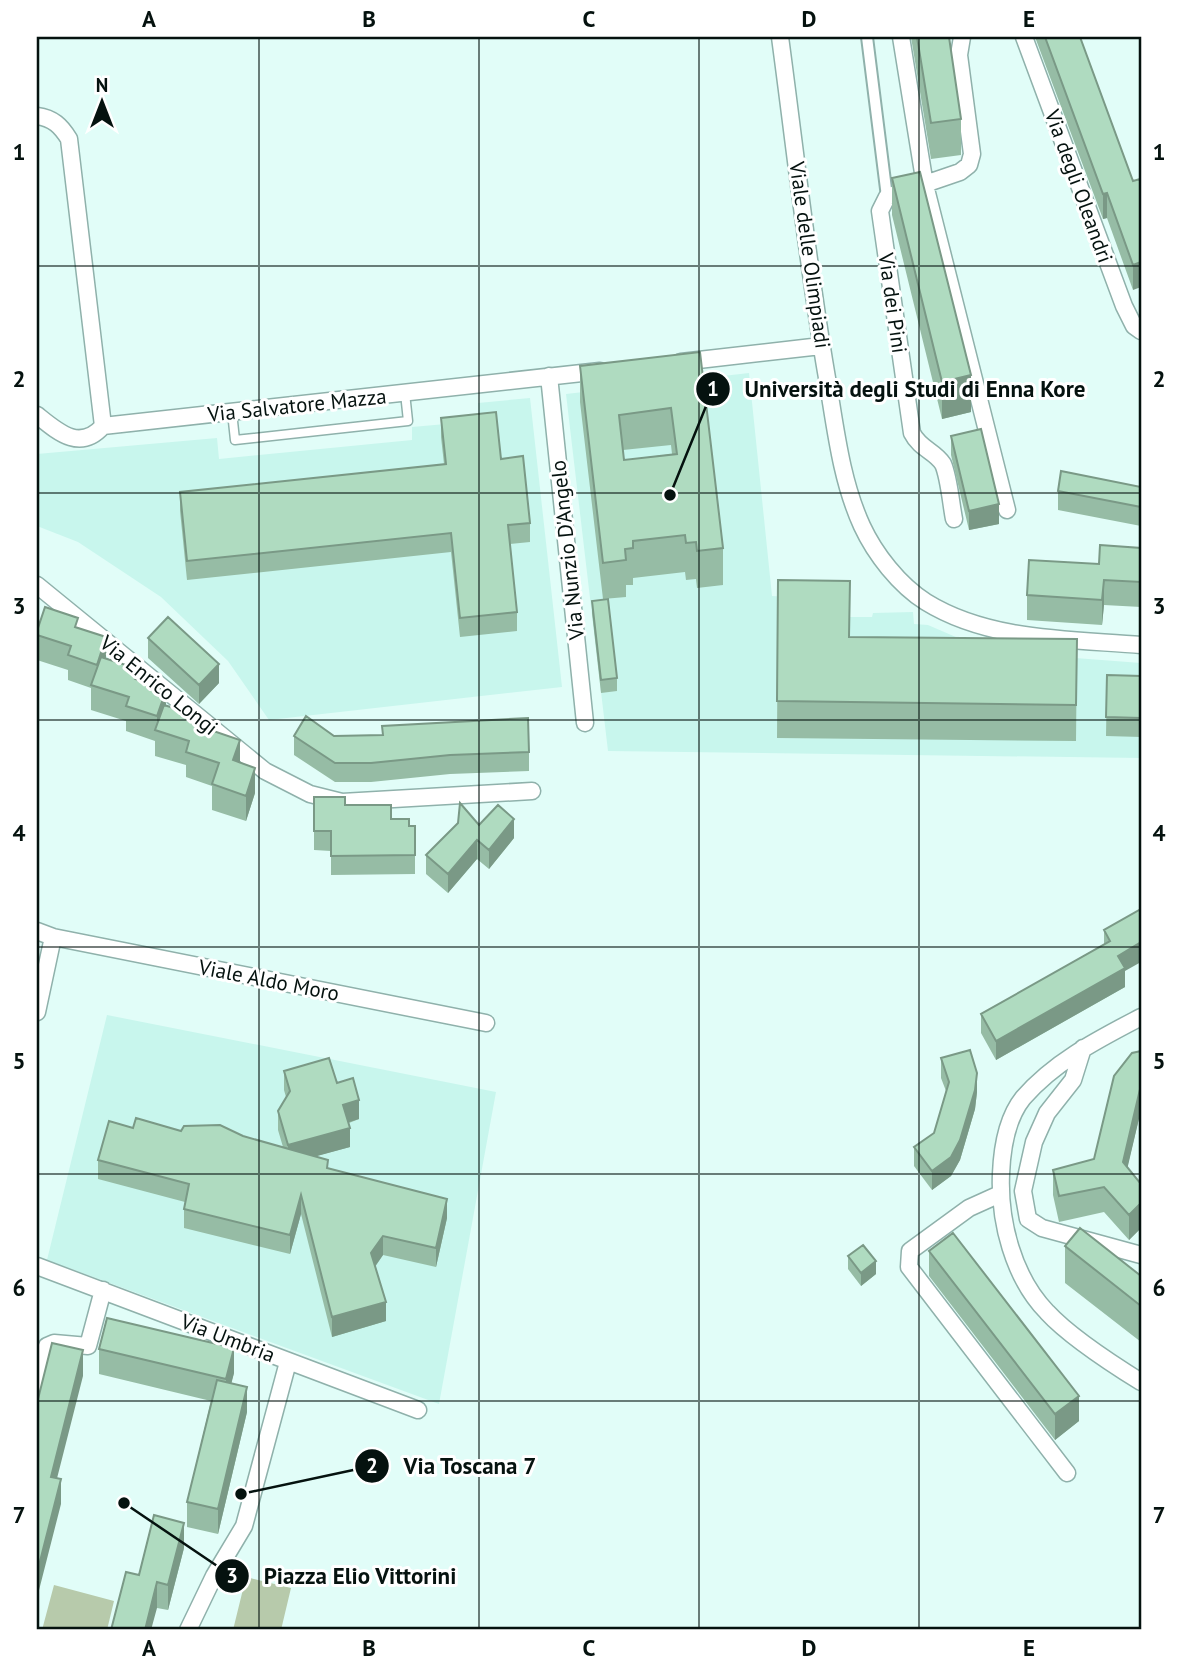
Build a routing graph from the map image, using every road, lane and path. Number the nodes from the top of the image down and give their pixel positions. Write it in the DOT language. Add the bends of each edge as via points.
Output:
graph roads {
  1 [pos="780,37"];
  2 [pos="867,37"];
  3 [pos="901,37"];
  4 [pos="962,37"];
  5 [pos="1024,37"];
  6 [pos="37,116"];
  7 [pos="925,185"];
  8 [pos="887,197"];
  9 [pos="1141,331"];
  10 [pos="821,346"];
  11 [pos="660,364"];
  12 [pos="619,369"];
  13 [pos="549,376"];
  14 [pos="405,393"];
  15 [pos="232,412"];
  16 [pos="37,415"];
  17 [pos="103,426"];
  18 [pos="1007,510"];
  19 [pos="954,519"];
  20 [pos="37,585"];
  21 [pos="1141,645"];
  22 [pos="585,723"];
  23 [pos="532,792"];
  24 [pos="45,934"];
  25 [pos="37,1012"];
  26 [pos="1141,1017"];
  27 [pos="486,1023"];
  28 [pos="1083,1048"];
  29 [pos="1000,1195"];
  30 [pos="1141,1255"];
  31 [pos="37,1266"];
  32 [pos="103,1290"];
  33 [pos="288,1362"];
  34 [pos="1141,1382"];
  35 [pos="37,1384"];
  36 [pos="418,1410"];
  37 [pos="1066,1473"];
  38 [pos="188,1630"];
  1 -- 10 [label="street, Viale delle Olimpiadi"];
  2 -- 8 [label="street"];
  3 -- 7 [label="street"];
  4 -- 7 [label="street" via="959,55 972,155 960,172"];
  5 -- 9 [label="street, Via degli Oleandri" via="1124,306"];
  6 -- 17 [label="street" via="52,119 63,129 72,153"];
  7 -- 8 [label="street"];
  7 -- 18 [label="street"];
  8 -- 19 [label="street, Via dei Pini" via="880,211 912,433 943,465"];
  10 -- 11 [label="street"];
  10 -- 21 [label="street, Viale delle Olimpiadi" via="842,467 862,526 907,587 939,609 989,629"];
  12 -- 13 [label="street, Via Salvatore Mazza"];
  13 -- 14 [label="street, Via Salvatore Mazza"];
  13 -- 22 [label="street, Via Nunzio D'Angelo"];
  14 -- 15 [label="street, Via Salvatore Mazza"];
  14 -- 15 [label="lane" via="408,421 234,440"];
  15 -- 17 [label="street, Via Salvatore Mazza"];
  16 -- 17 [label="street, Via Salvatore Mazza" via="61,435 76,439 94,436"];
  20 -- 23 [label="street, Via Enrico Longi" via="265,771 310,794 342,802"];
  24 -- 25 [label="street"];
  24 -- 27 [label="street, Viale Aldo Moro"];
  26 -- 28 [label="street"];
  28 -- 29 [label="street" via="1044,1076 1021,1100 1002,1153"];
  28 -- 30 [label="street" via="1073,1080 1047,1113 1034,1142 1023,1191 1028,1219 1042,1228"];
  29 -- 34 [label="street" via="1002,1220 1019,1272 1046,1311"];
  29 -- 37 [label="street" via="969,1208 910,1251 909,1267"];
  31 -- 32 [label="street, Via Umbria"];
  32 -- 33 [label="street, Via Umbria"];
  32 -- 35 [label="street" via="88,1346 47,1346"];
  33 -- 36 [label="street, Via Umbria"];
  33 -- 38 [label="street" via="244,1527"];
}
